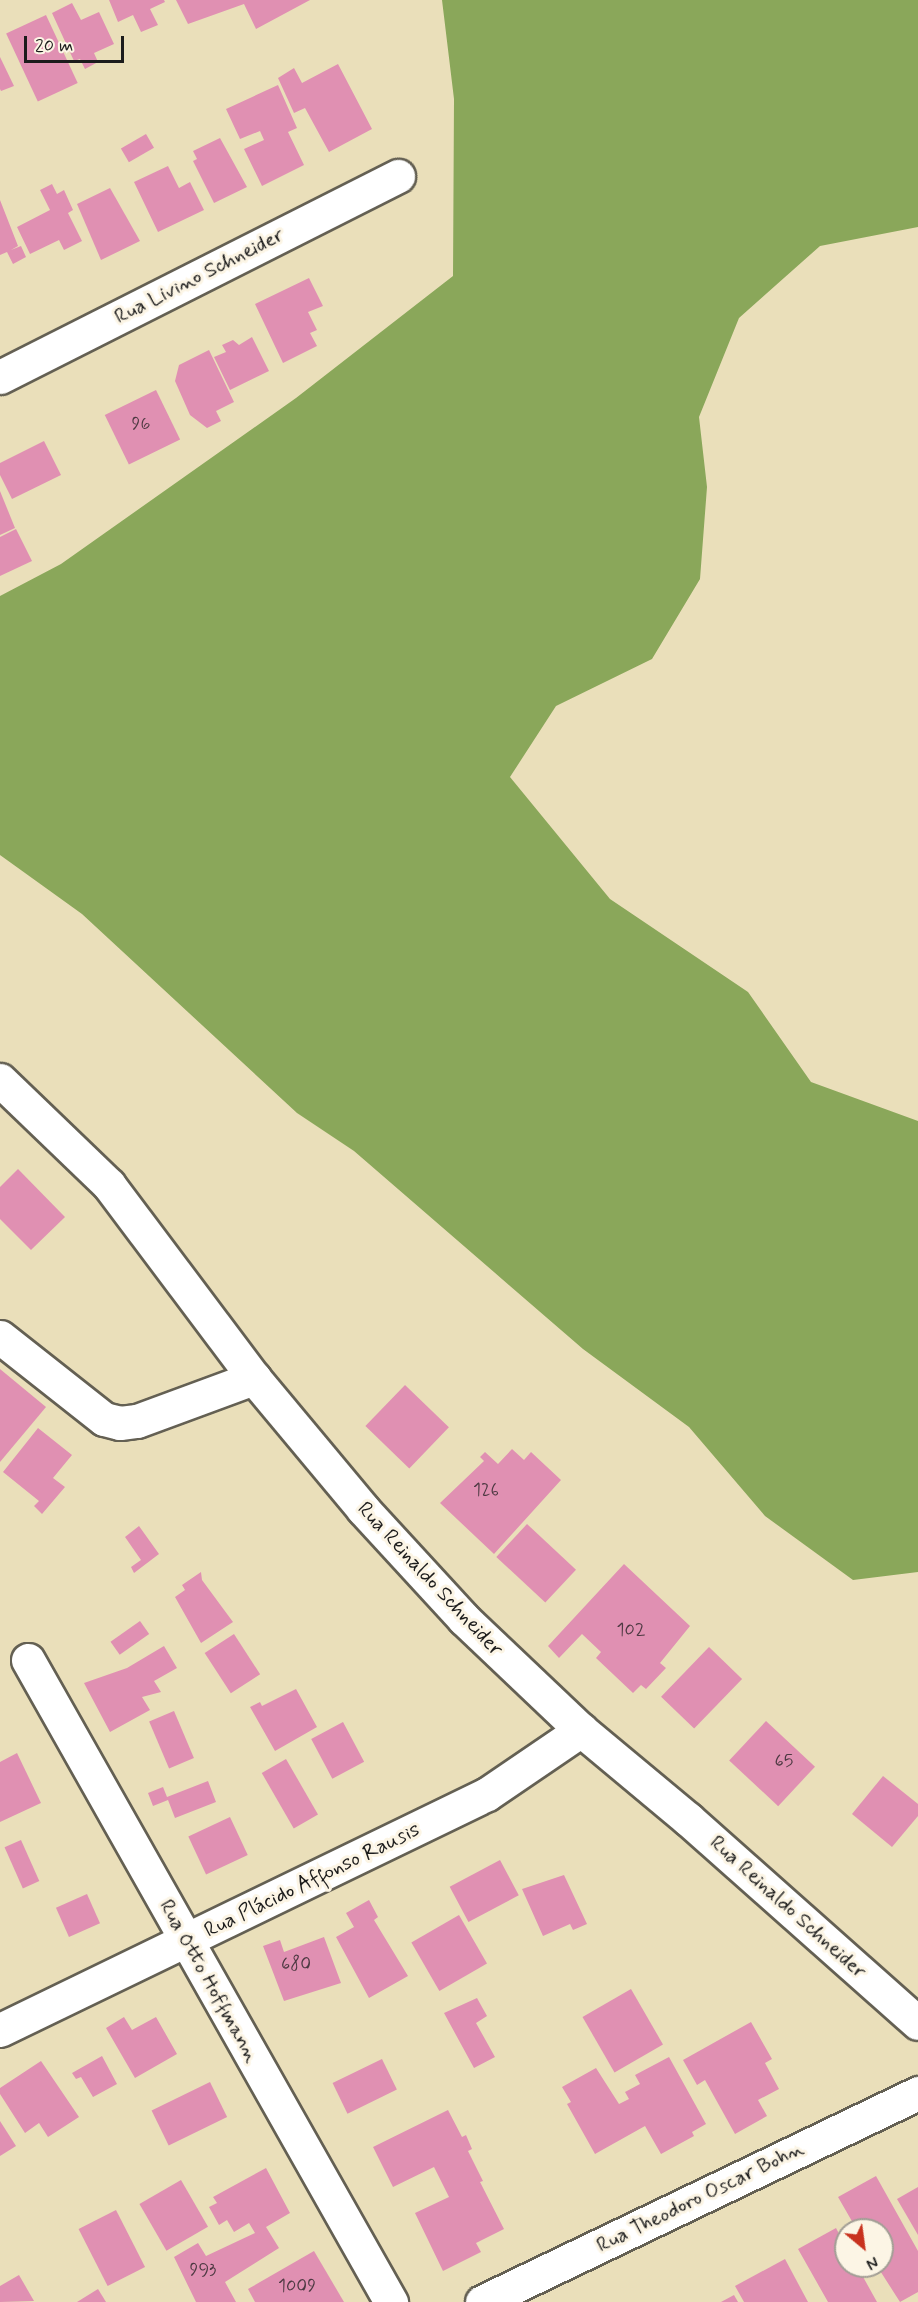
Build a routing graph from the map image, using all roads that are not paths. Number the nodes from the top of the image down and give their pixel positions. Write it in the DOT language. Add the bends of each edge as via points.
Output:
graph roads {
  1 [pos="398,176"];
  2 [pos="0,377"];
  3 [pos="0,1080"];
  4 [pos="0,1337"];
  5 [pos="254,1378"];
  6 [pos="28,1660"];
  7 [pos="581,1730"];
  8 [pos="186,1940"];
  9 [pos="918,2023"];
  10 [pos="0,2030"];
  11 [pos="918,2093"];
  12 [pos="391,2302"];
  13 [pos="482,2302"];
  1 -- 2 [label="street, Rua Livino Schneider"];
  3 -- 5 [label="street, Rua Reinaldo Schneider" via="109,1185"];
  4 -- 5 [label="street" via="104,1419 120,1423 137,1421"];
  5 -- 7 [label="street, Rua Reinaldo Schneider" via="363,1509 464,1619"];
  6 -- 8 [label="street, Rua Otto Hoffmann"];
  7 -- 8 [label="street, Rua Plácido Affonso Rausis" via="488,1794"];
  7 -- 9 [label="street, Rua Reinaldo Schneider" via="688,1819"];
  8 -- 10 [label="street, Rua Plácido Affonso Rausis"];
  8 -- 12 [label="street, Rua Otto Hoffmann"];
  11 -- 13 [label="street, Rua Theodoro Oscar Bohn"];
}
